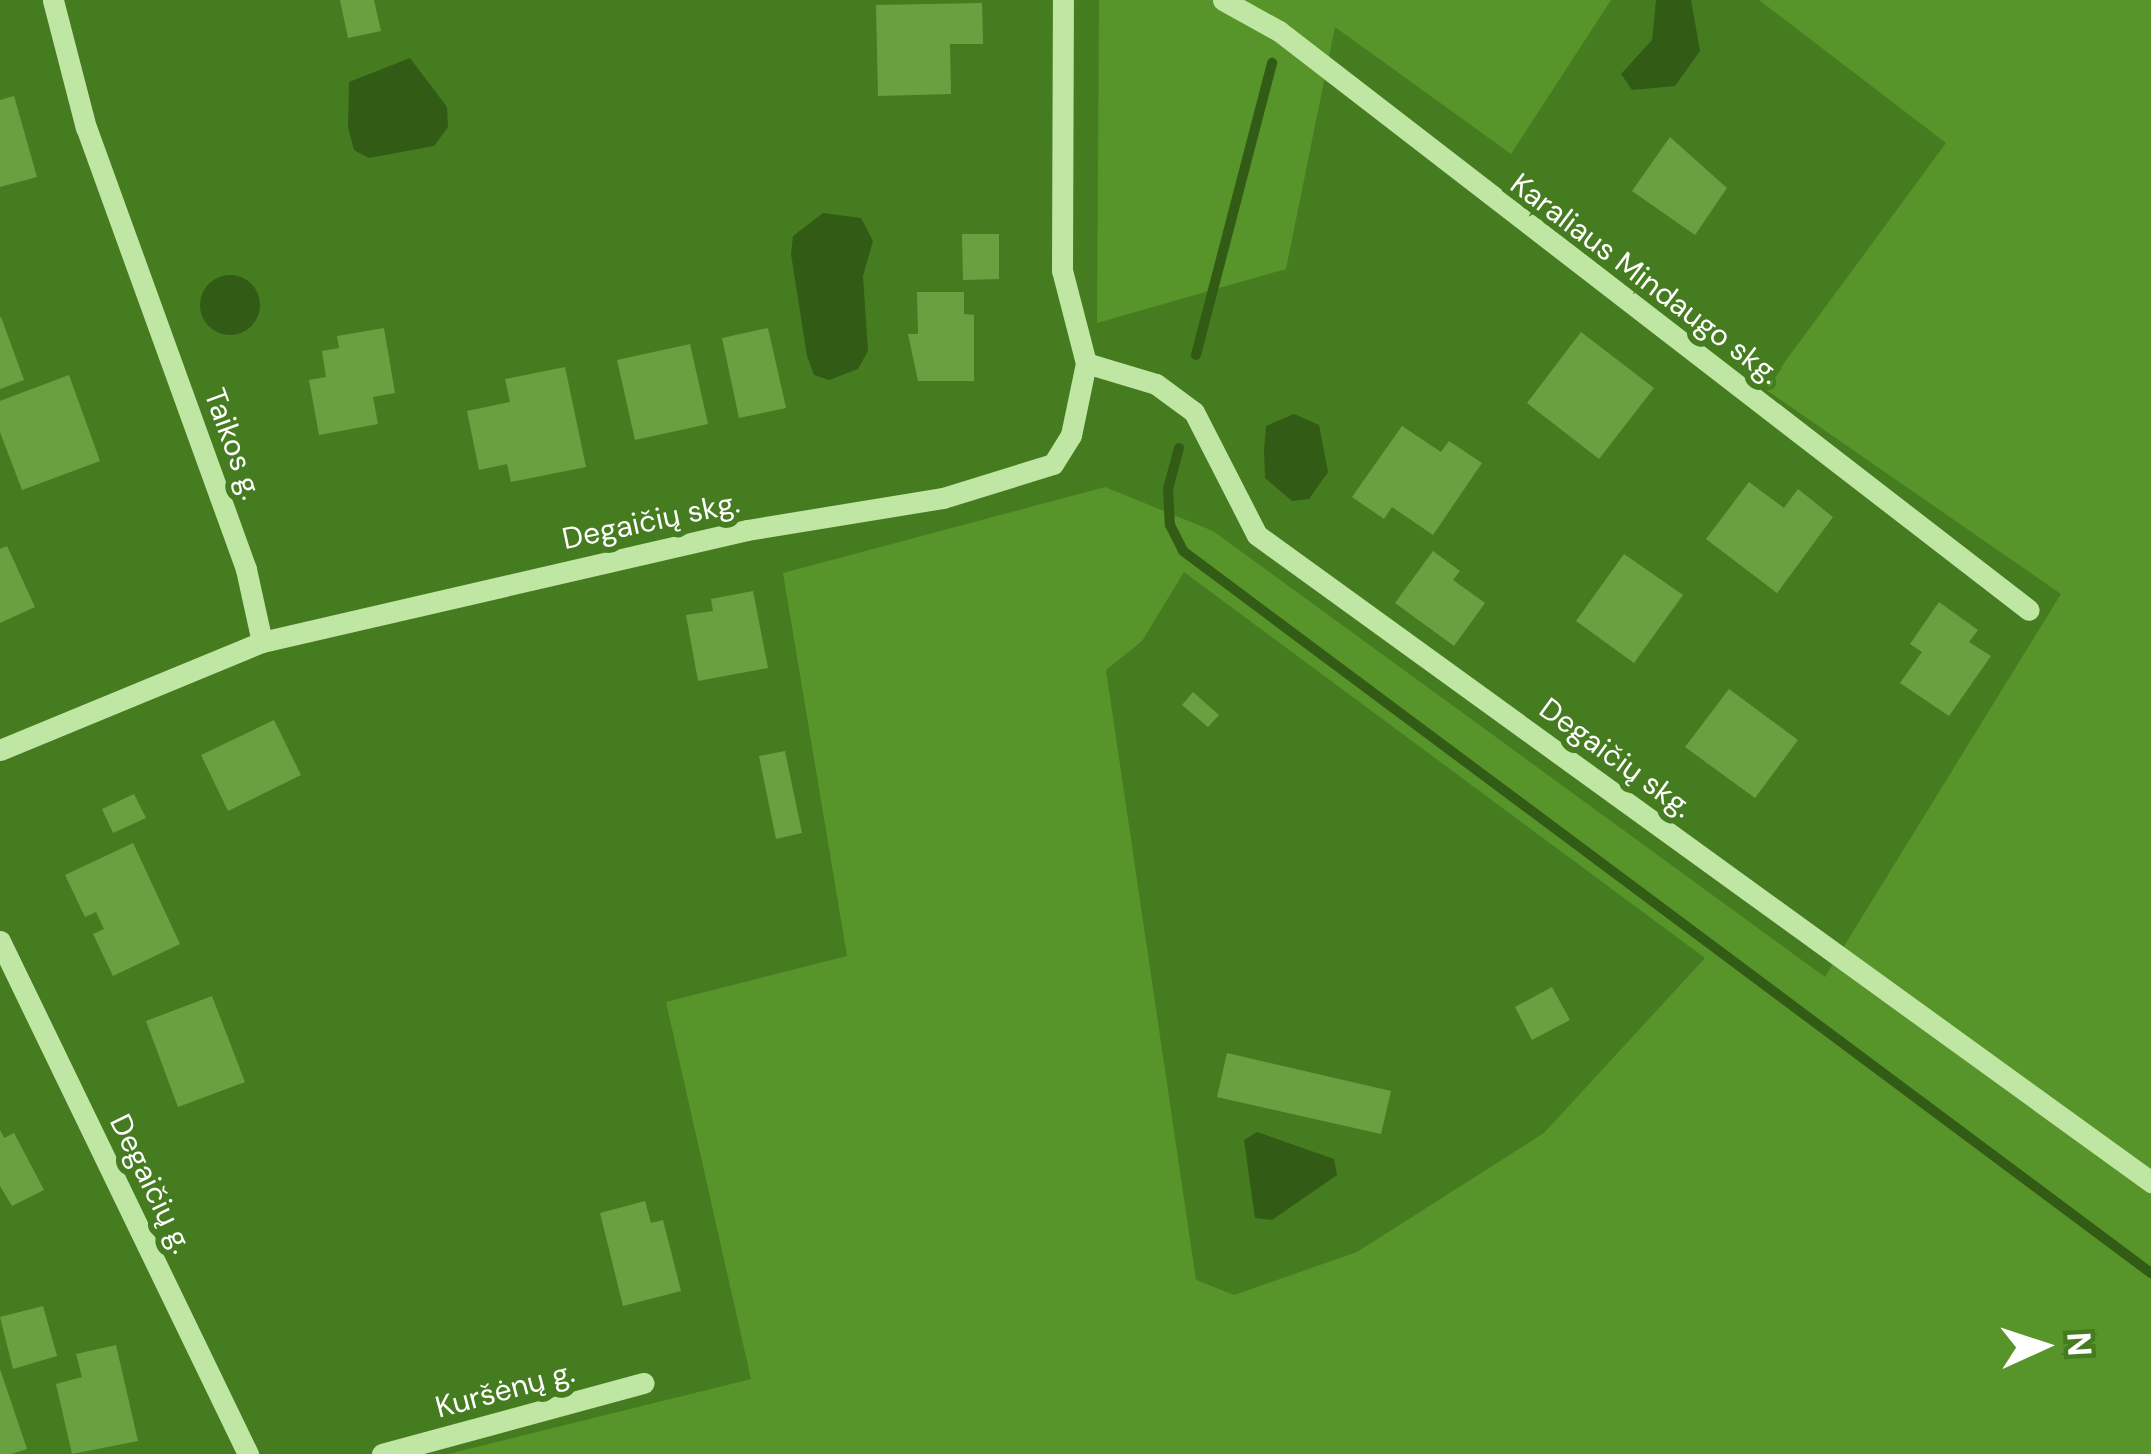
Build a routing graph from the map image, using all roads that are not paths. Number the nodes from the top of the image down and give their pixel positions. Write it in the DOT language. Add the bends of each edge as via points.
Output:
graph roads {
  1 [pos="53,0"];
  2 [pos="1063,0"];
  3 [pos="1222,0"];
  4 [pos="1086,364"];
  5 [pos="2030,610"];
  6 [pos="262,642"];
  7 [pos="0,750"];
  8 [pos="0,941"];
  9 [pos="2151,1183"];
  10 [pos="644,1383"];
  11 [pos="248,1454"];
  12 [pos="382,1454"];
  1 -- 6 [label="street, Taikos g." via="86,128 246,569"];
  2 -- 4 [label="street" via="1062,270"];
  3 -- 5 [label="street, Karaliaus Mindaugo skg." via="1279,31"];
  4 -- 6 [label="street, Degaičių skg." via="1071,435 1053,464 943,498 748,530"];
  4 -- 9 [label="street, Degaičių skg." via="1156,384 1193,412 1257,535"];
  6 -- 7 [label="street"];
  8 -- 11 [label="street, Degaičių g."];
  10 -- 12 [label="street, Kuršėnų g."];
}
